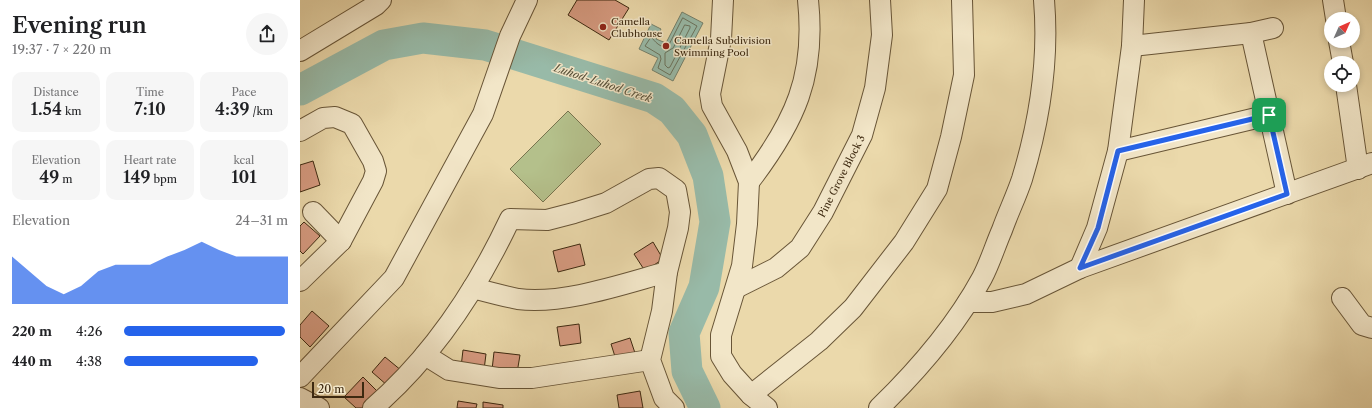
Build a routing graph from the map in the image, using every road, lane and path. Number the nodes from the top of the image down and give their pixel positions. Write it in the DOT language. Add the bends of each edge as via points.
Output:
graph roads {
  1 [pos="381,0"];
  2 [pos="527,0"];
  3 [pos="723,0"];
  4 [pos="808,0"];
  5 [pos="880,0"];
  6 [pos="962,0"];
  7 [pos="1044,0"];
  8 [pos="1134,0"];
  9 [pos="1333,0"];
  10 [pos="1335,12"];
  11 [pos="1273,28"];
  12 [pos="1251,33"];
  13 [pos="1132,46"];
  14 [pos="300,51"];
  15 [pos="1348,92"];
  16 [pos="1269,115"];
  17 [pos="300,131"];
  18 [pos="1118,151"];
  19 [pos="1365,166"];
  20 [pos="749,182"];
  21 [pos="1287,194"];
  22 [pos="313,212"];
  23 [pos="341,241"];
  24 [pos="1080,268"];
  25 [pos="667,272"];
  26 [pos="300,281"];
  27 [pos="473,288"];
  28 [pos="736,288"];
  29 [pos="1342,298"];
  30 [pos="968,302"];
  31 [pos="1372,328"];
  32 [pos="425,355"];
  33 [pos="650,360"];
  34 [pos="300,377"];
  35 [pos="751,395"];
  36 [pos="300,398"];
  37 [pos="319,408"];
  38 [pos="373,408"];
  39 [pos="674,408"];
  40 [pos="767,408"];
  41 [pos="879,408"];
  1 -- 14 [label="street"];
  2 -- 34 [label="street" via="510,36 483,114 394,278"];
  3 -- 20 [label="street" via="721,39 710,94 712,106 737,151"];
  4 -- 20 [label="street" via="810,42 802,90 785,130"];
  5 -- 28 [label="street, Pine Grove Block 3" via="882,34 875,88 862,135 823,212 800,248 776,268"];
  6 -- 35 [label="street" via="964,75 952,138 937,189 904,242 854,308 820,341"];
  7 -- 30 [label="street" via="1044,56 1031,144 1021,180 986,269"];
  8 -- 13 [label="street"];
  9 -- 10 [label="street"];
  11 -- 12 [label="street"];
  12 -- 13 [label="street"];
  12 -- 16 [label="street"];
  13 -- 18 [label="street"];
  15 -- 19 [label="street"];
  16 -- 18 [label="street"];
  16 -- 21 [label="street"];
  17 -- 23 [label="street" via="323,118 343,119 352,124 373,161 376,172 373,181"];
  18 -- 24 [label="street" via="1098,228"];
  19 -- 21 [label="street"];
  20 -- 28 [label="street" via="742,266"];
  21 -- 24 [label="street"];
  22 -- 23 [label="street"];
  23 -- 26 [label="street"];
  24 -- 30 [label="street" via="1026,294 992,302"];
  25 -- 27 [label="street" via="596,292 546,300 518,299"];
  25 -- 27 [label="street" via="680,212 676,190 659,178 649,179 606,203 574,213 547,220 510,219"];
  25 -- 33 [label="street" via="662,311"];
  27 -- 32 [label="street"];
  28 -- 35 [label="street" via="721,335 721,356 732,374"];
  29 -- 31 [label="street" via="1362,325"];
  30 -- 41 [label="street" via="940,341"];
  32 -- 33 [label="street" via="449,370 499,378 532,378"];
  32 -- 38 [label="street"];
  33 -- 39 [label="street" via="664,398"];
  35 -- 40 [label="street"];
  36 -- 37 [label="street"];
}
